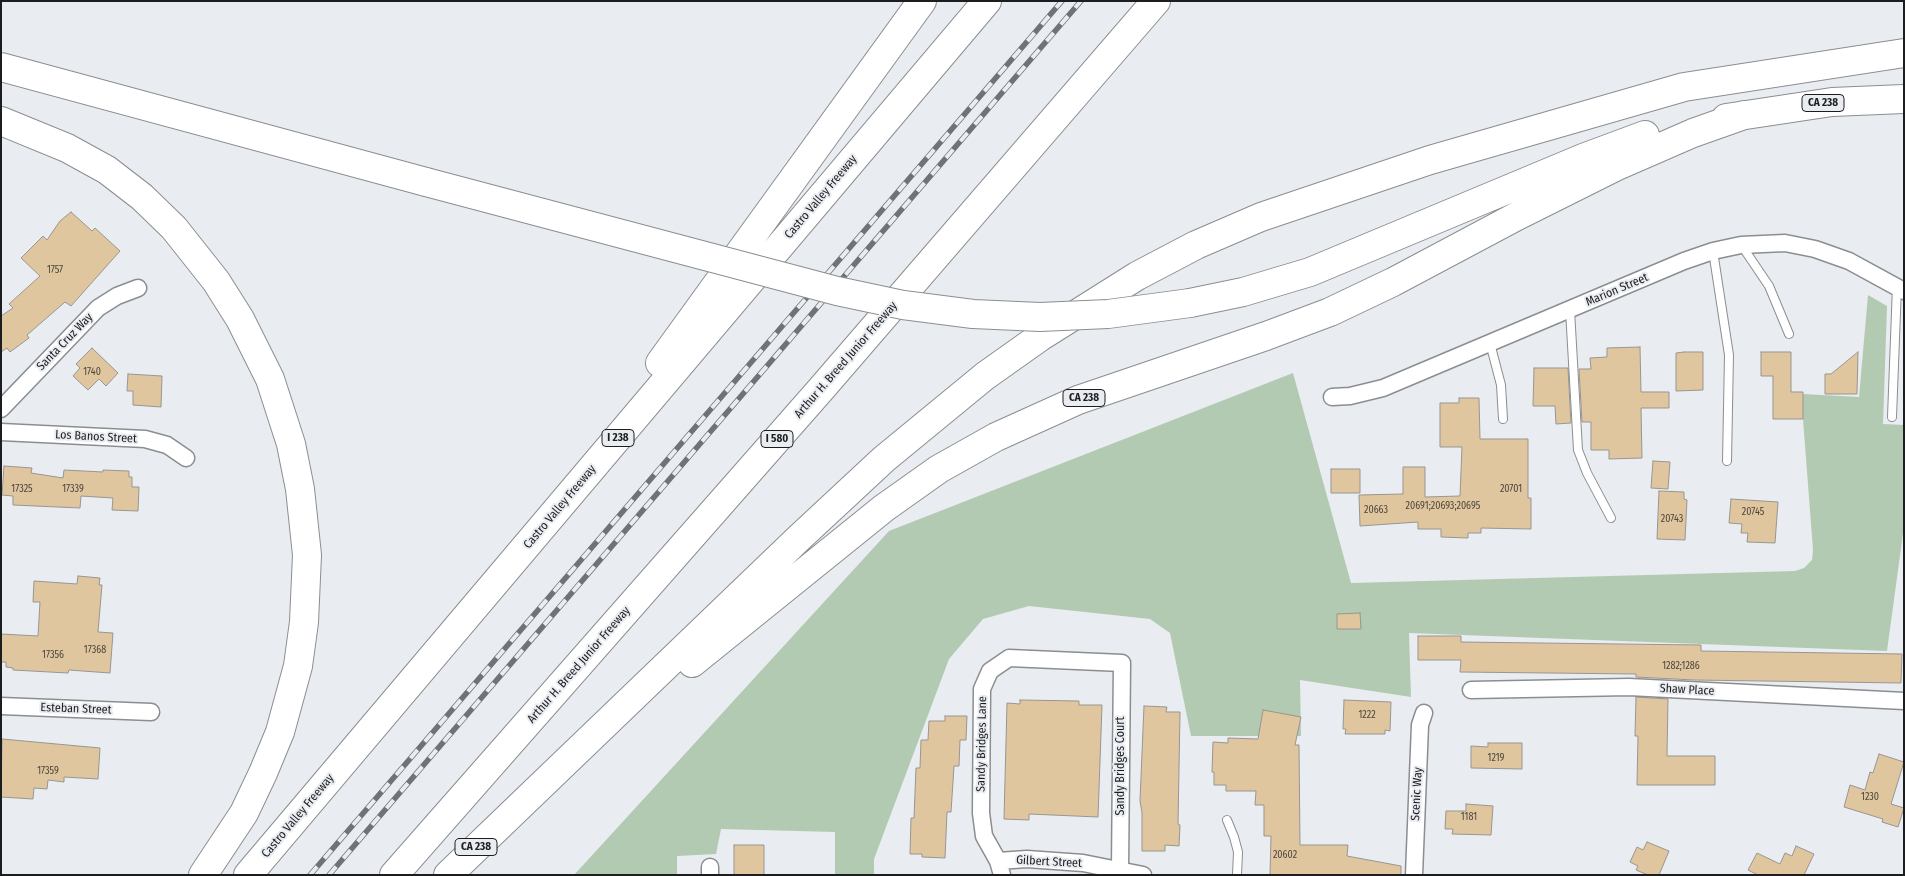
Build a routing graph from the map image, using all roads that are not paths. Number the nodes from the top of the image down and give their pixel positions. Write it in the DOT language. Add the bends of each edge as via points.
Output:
graph roads {
  1 [pos="922,1"];
  2 [pos="987,1"];
  3 [pos="1156,1"];
  4 [pos="1904,53"];
  5 [pos="1,67"];
  6 [pos="1774,74"];
  7 [pos="1904,99"];
  8 [pos="1744,116"];
  9 [pos="1,122"];
  10 [pos="1741,245"];
  11 [pos="1373,246"];
  12 [pos="1713,251"];
  13 [pos="138,288"];
  14 [pos="1900,288"];
  15 [pos="1570,310"];
  16 [pos="1789,334"];
  17 [pos="1490,343"];
  18 [pos="1332,396"];
  19 [pos="1,409"];
  20 [pos="1892,417"];
  21 [pos="1503,419"];
  22 [pos="1,432"];
  23 [pos="186,458"];
  24 [pos="1727,461"];
  25 [pos="1612,518"];
  26 [pos="531,542"];
  27 [pos="1122,664"];
  28 [pos="1471,690"];
  29 [pos="1904,701"];
  30 [pos="1,706"];
  31 [pos="151,712"];
  32 [pos="1424,713"];
  33 [pos="505,820"];
  34 [pos="1227,820"];
  35 [pos="1000,868"];
  36 [pos="1120,869"];
  37 [pos="203,875"];
  38 [pos="248,875"];
  39 [pos="394,875"];
  40 [pos="448,875"];
  41 [pos="1143,875"];
  42 [pos="1237,875"];
  43 [pos="1414,875"];
  1 -- 26 [label="highway"];
  2 -- 26 [label="highway, Castro Valley Freeway / I 238"];
  3 -- 39 [label="highway, Arthur H. Breed Junior Freeway / I 580" via="822,388"];
  4 -- 6 [label="highway"];
  5 -- 11 [label="highway, bridge" via="837,291 910,307 1040,317 1108,314 1190,304 1287,279"];
  6 -- 11 [label="highway" via="1599,133 1535,159 1413,213"];
  6 -- 33 [label="highway" via="1684,88 1430,160 1245,223 1124,283 992,371 884,459"];
  7 -- 8 [label="highway, CA 238" via="1832,102"];
  8 -- 11 [label="highway" via="1669,128 1625,142"];
  8 -- 33 [label="highway, CA 238" via="1693,133 1615,167 1330,312 1078,400 976,447 932,473 884,508 612,728"];
  9 -- 37 [label="highway" via="67,148 107,170 174,228 216,281 240,319 270,379 291,444 300,488 307,555 298,666 282,725 263,773 244,813"];
  10 -- 12 [label="street, Marion Street"];
  10 -- 14 [label="street, Marion Street" via="1768,242 1815,249 1849,261"];
  10 -- 16 [label="lane" via="1769,286"];
  12 -- 15 [label="street, Marion Street"];
  12 -- 24 [label="lane" via="1729,355"];
  13 -- 19 [label="street, Santa Cruz Way" via="98,308"];
  14 -- 20 [label="lane"];
  15 -- 17 [label="street, Marion Street"];
  15 -- 25 [label="lane" via="1578,450"];
  17 -- 18 [label="street, Marion Street" via="1383,388 1350,396"];
  17 -- 21 [label="lane" via="1501,385"];
  22 -- 23 [label="street, Los Banos Street" via="145,439 167,445"];
  26 -- 38 [label="highway, Castro Valley Freeway / I 238"];
  27 -- 35 [label="street, Sandy Bridges Lane" via="1009,658 990,671 982,689 981,813 984,836"];
  27 -- 36 [label="street, Sandy Bridges Court"];
  28 -- 29 [label="street, Shaw Place" via="1629,687"];
  30 -- 31 [label="street, Esteban Street"];
  32 -- 43 [label="street, Scenic Way" via="1420,724"];
  33 -- 40 [label="highway, CA 238"];
  34 -- 42 [label="lane" via="1238,852"];
  35 -- 36 [label="street, Gilbert Street" via="1027,859"];
  36 -- 41 [label="street, Gilbert Street"];
}
